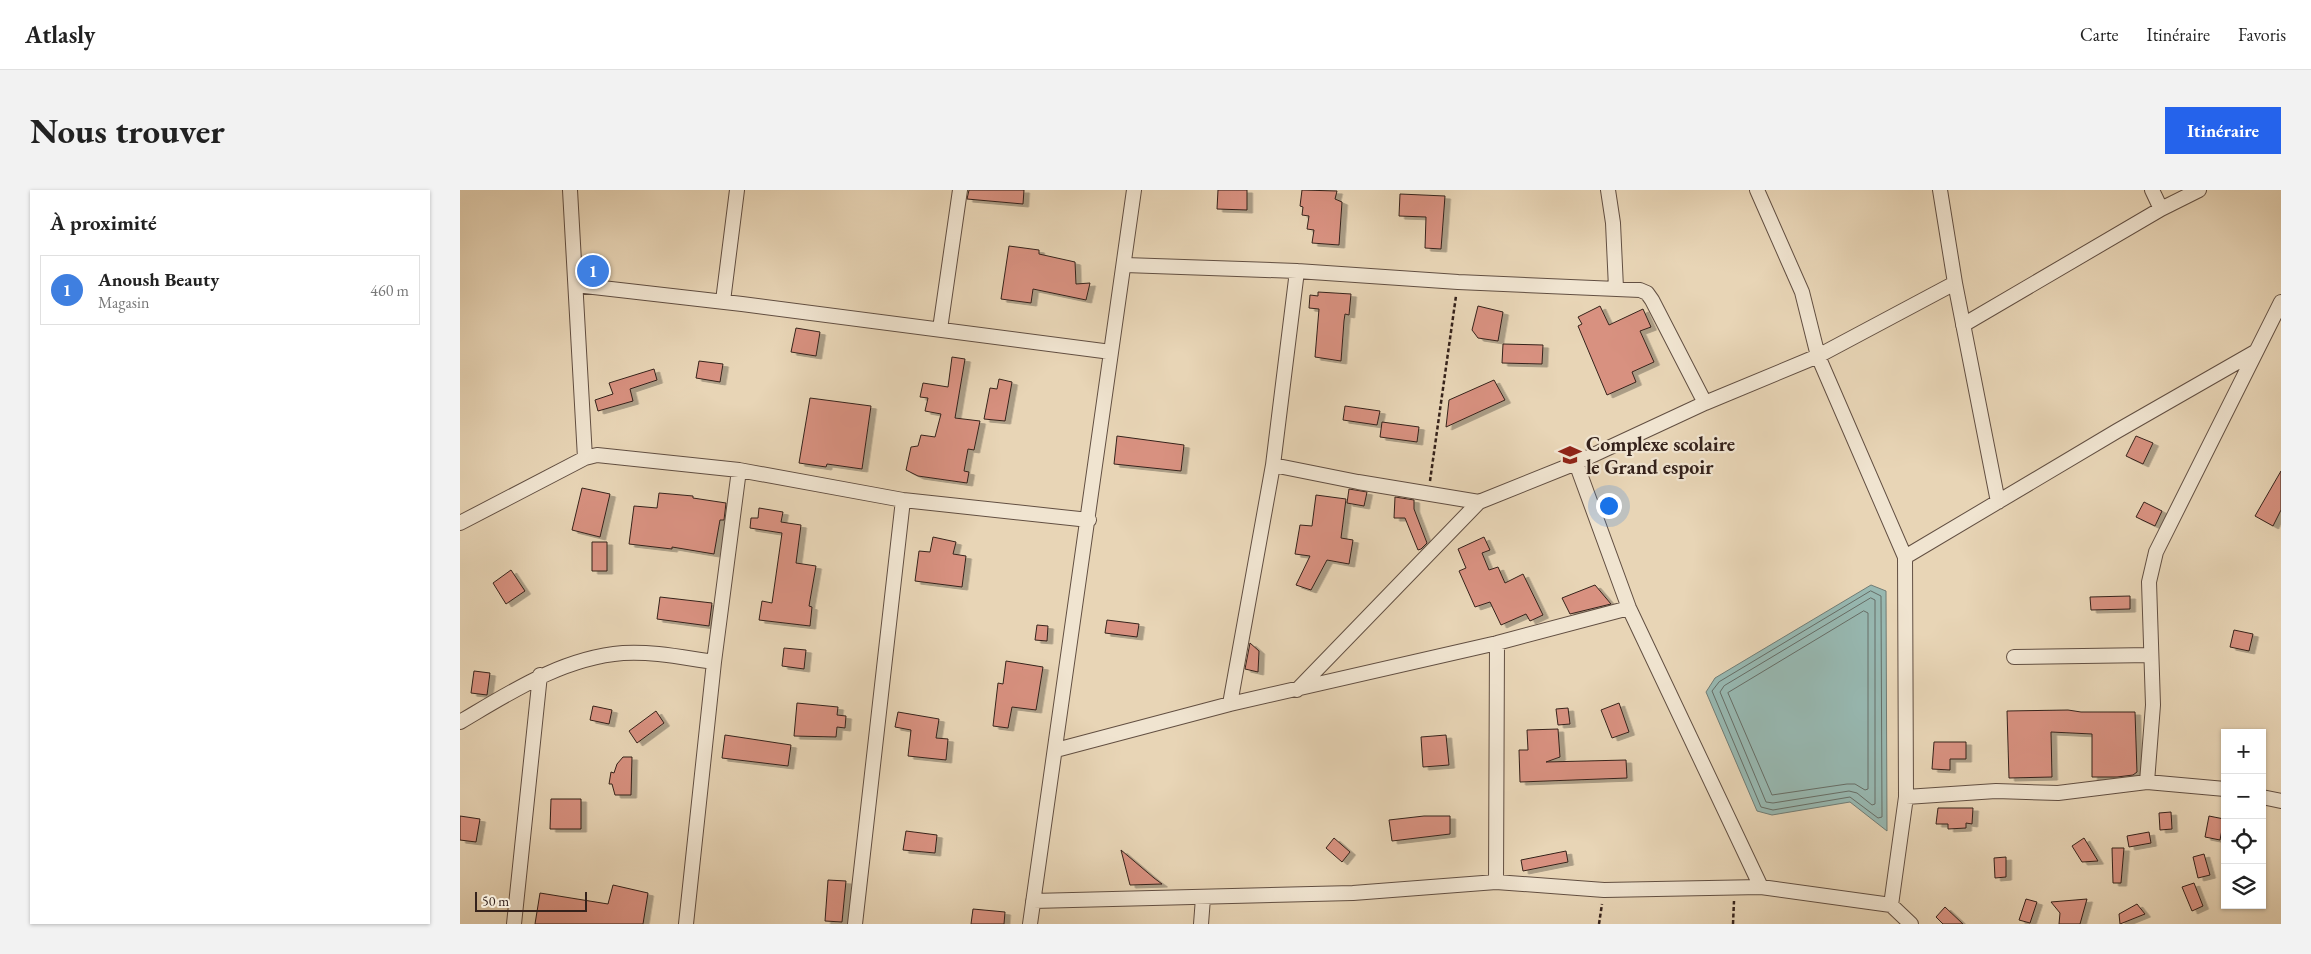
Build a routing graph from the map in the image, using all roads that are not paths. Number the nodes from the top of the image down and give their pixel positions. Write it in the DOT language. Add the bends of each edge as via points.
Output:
graph roads {
  1 [pos="570,190"];
  2 [pos="737,190"];
  3 [pos="960,190"];
  4 [pos="1134,190"];
  5 [pos="1608,190"];
  6 [pos="1757,190"];
  7 [pos="1940,190"];
  8 [pos="2152,190"];
  9 [pos="2199,190"];
  10 [pos="2161,209"];
  11 [pos="1125,265"];
  12 [pos="1297,271"];
  13 [pos="1955,283"];
  14 [pos="576,285"];
  15 [pos="1616,288"];
  16 [pos="723,301"];
  17 [pos="2280,309"];
  18 [pos="1963,325"];
  19 [pos="940,329"];
  20 [pos="1111,352"];
  21 [pos="2255,352"];
  22 [pos="1818,356"];
  23 [pos="1705,403"];
  24 [pos="585,458"];
  25 [pos="1576,463"];
  26 [pos="1273,465"];
  27 [pos="739,470"];
  28 [pos="904,500"];
  29 [pos="1479,502"];
  30 [pos="1998,502"];
  31 [pos="1089,520"];
  32 [pos="460,523"];
  33 [pos="1905,557"];
  34 [pos="1629,608"];
  35 [pos="1497,643"];
  36 [pos="2151,655"];
  37 [pos="2014,657"];
  38 [pos="714,662"];
  39 [pos="540,675"];
  40 [pos="1296,691"];
  41 [pos="1230,704"];
  42 [pos="460,722"];
  43 [pos="1056,750"];
  44 [pos="2147,782"];
  45 [pos="2221,789"];
  46 [pos="1906,797"];
  47 [pos="2266,798"];
  48 [pos="2281,801"];
  49 [pos="1496,882"];
  50 [pos="1760,887"];
  51 [pos="1203,898"];
  52 [pos="1033,902"];
  53 [pos="1891,905"];
  54 [pos="514,924"];
  55 [pos="686,924"];
  56 [pos="855,924"];
  57 [pos="1030,924"];
  58 [pos="1201,924"];
  59 [pos="1911,924"];
  1 -- 14 [label="street"];
  2 -- 16 [label="street"];
  3 -- 19 [label="street"];
  4 -- 11 [label="street"];
  5 -- 15 [label="street"];
  6 -- 22 [label="street" via="1802,292"];
  7 -- 13 [label="street"];
  8 -- 10 [label="street"];
  9 -- 10 [label="street"];
  10 -- 18 [label="street"];
  11 -- 12 [label="street"];
  11 -- 20 [label="street"];
  12 -- 15 [label="street"];
  12 -- 26 [label="street"];
  13 -- 18 [label="street"];
  13 -- 22 [label="street"];
  14 -- 16 [label="street"];
  14 -- 24 [label="street"];
  15 -- 23 [label="street" via="1647,293"];
  16 -- 19 [label="street"];
  17 -- 21 [label="street"];
  18 -- 30 [label="street"];
  19 -- 20 [label="street"];
  20 -- 31 [label="street"];
  21 -- 30 [label="street"];
  21 -- 36 [label="street" via="2156,552 2149,582"];
  22 -- 23 [label="street"];
  22 -- 33 [label="street"];
  23 -- 25 [label="street"];
  24 -- 27 [label="street" via="597,456"];
  24 -- 32 [label="street"];
  25 -- 29 [label="street"];
  25 -- 34 [label="street"];
  26 -- 29 [label="street"];
  26 -- 41 [label="street"];
  27 -- 28 [label="street"];
  27 -- 38 [label="street"];
  28 -- 31 [label="street"];
  28 -- 56 [label="street"];
  29 -- 40 [label="street"];
  30 -- 33 [label="street"];
  31 -- 43 [label="street"];
  33 -- 46 [label="street"];
  34 -- 35 [label="street"];
  34 -- 50 [label="street"];
  35 -- 40 [label="street"];
  35 -- 49 [label="street"];
  36 -- 37 [label="street"];
  36 -- 44 [label="street" via="2153,706"];
  38 -- 39 [label="street" via="624,653 596,657"];
  38 -- 55 [label="street"];
  39 -- 42 [label="street"];
  39 -- 54 [label="street"];
  40 -- 41 [label="street"];
  41 -- 43 [label="street"];
  43 -- 52 [label="street"];
  44 -- 45 [label="street"];
  44 -- 46 [label="street" via="2058,793 1996,791"];
  46 -- 53 [label="street"];
  47 -- 48 [label="street"];
  49 -- 50 [label="street" via="1604,890"];
  49 -- 51 [label="street" via="1353,893"];
  50 -- 53 [label="street"];
  51 -- 52 [label="street"];
  51 -- 58 [label="street"];
  52 -- 57 [label="street"];
  53 -- 59 [label="street"];
}
